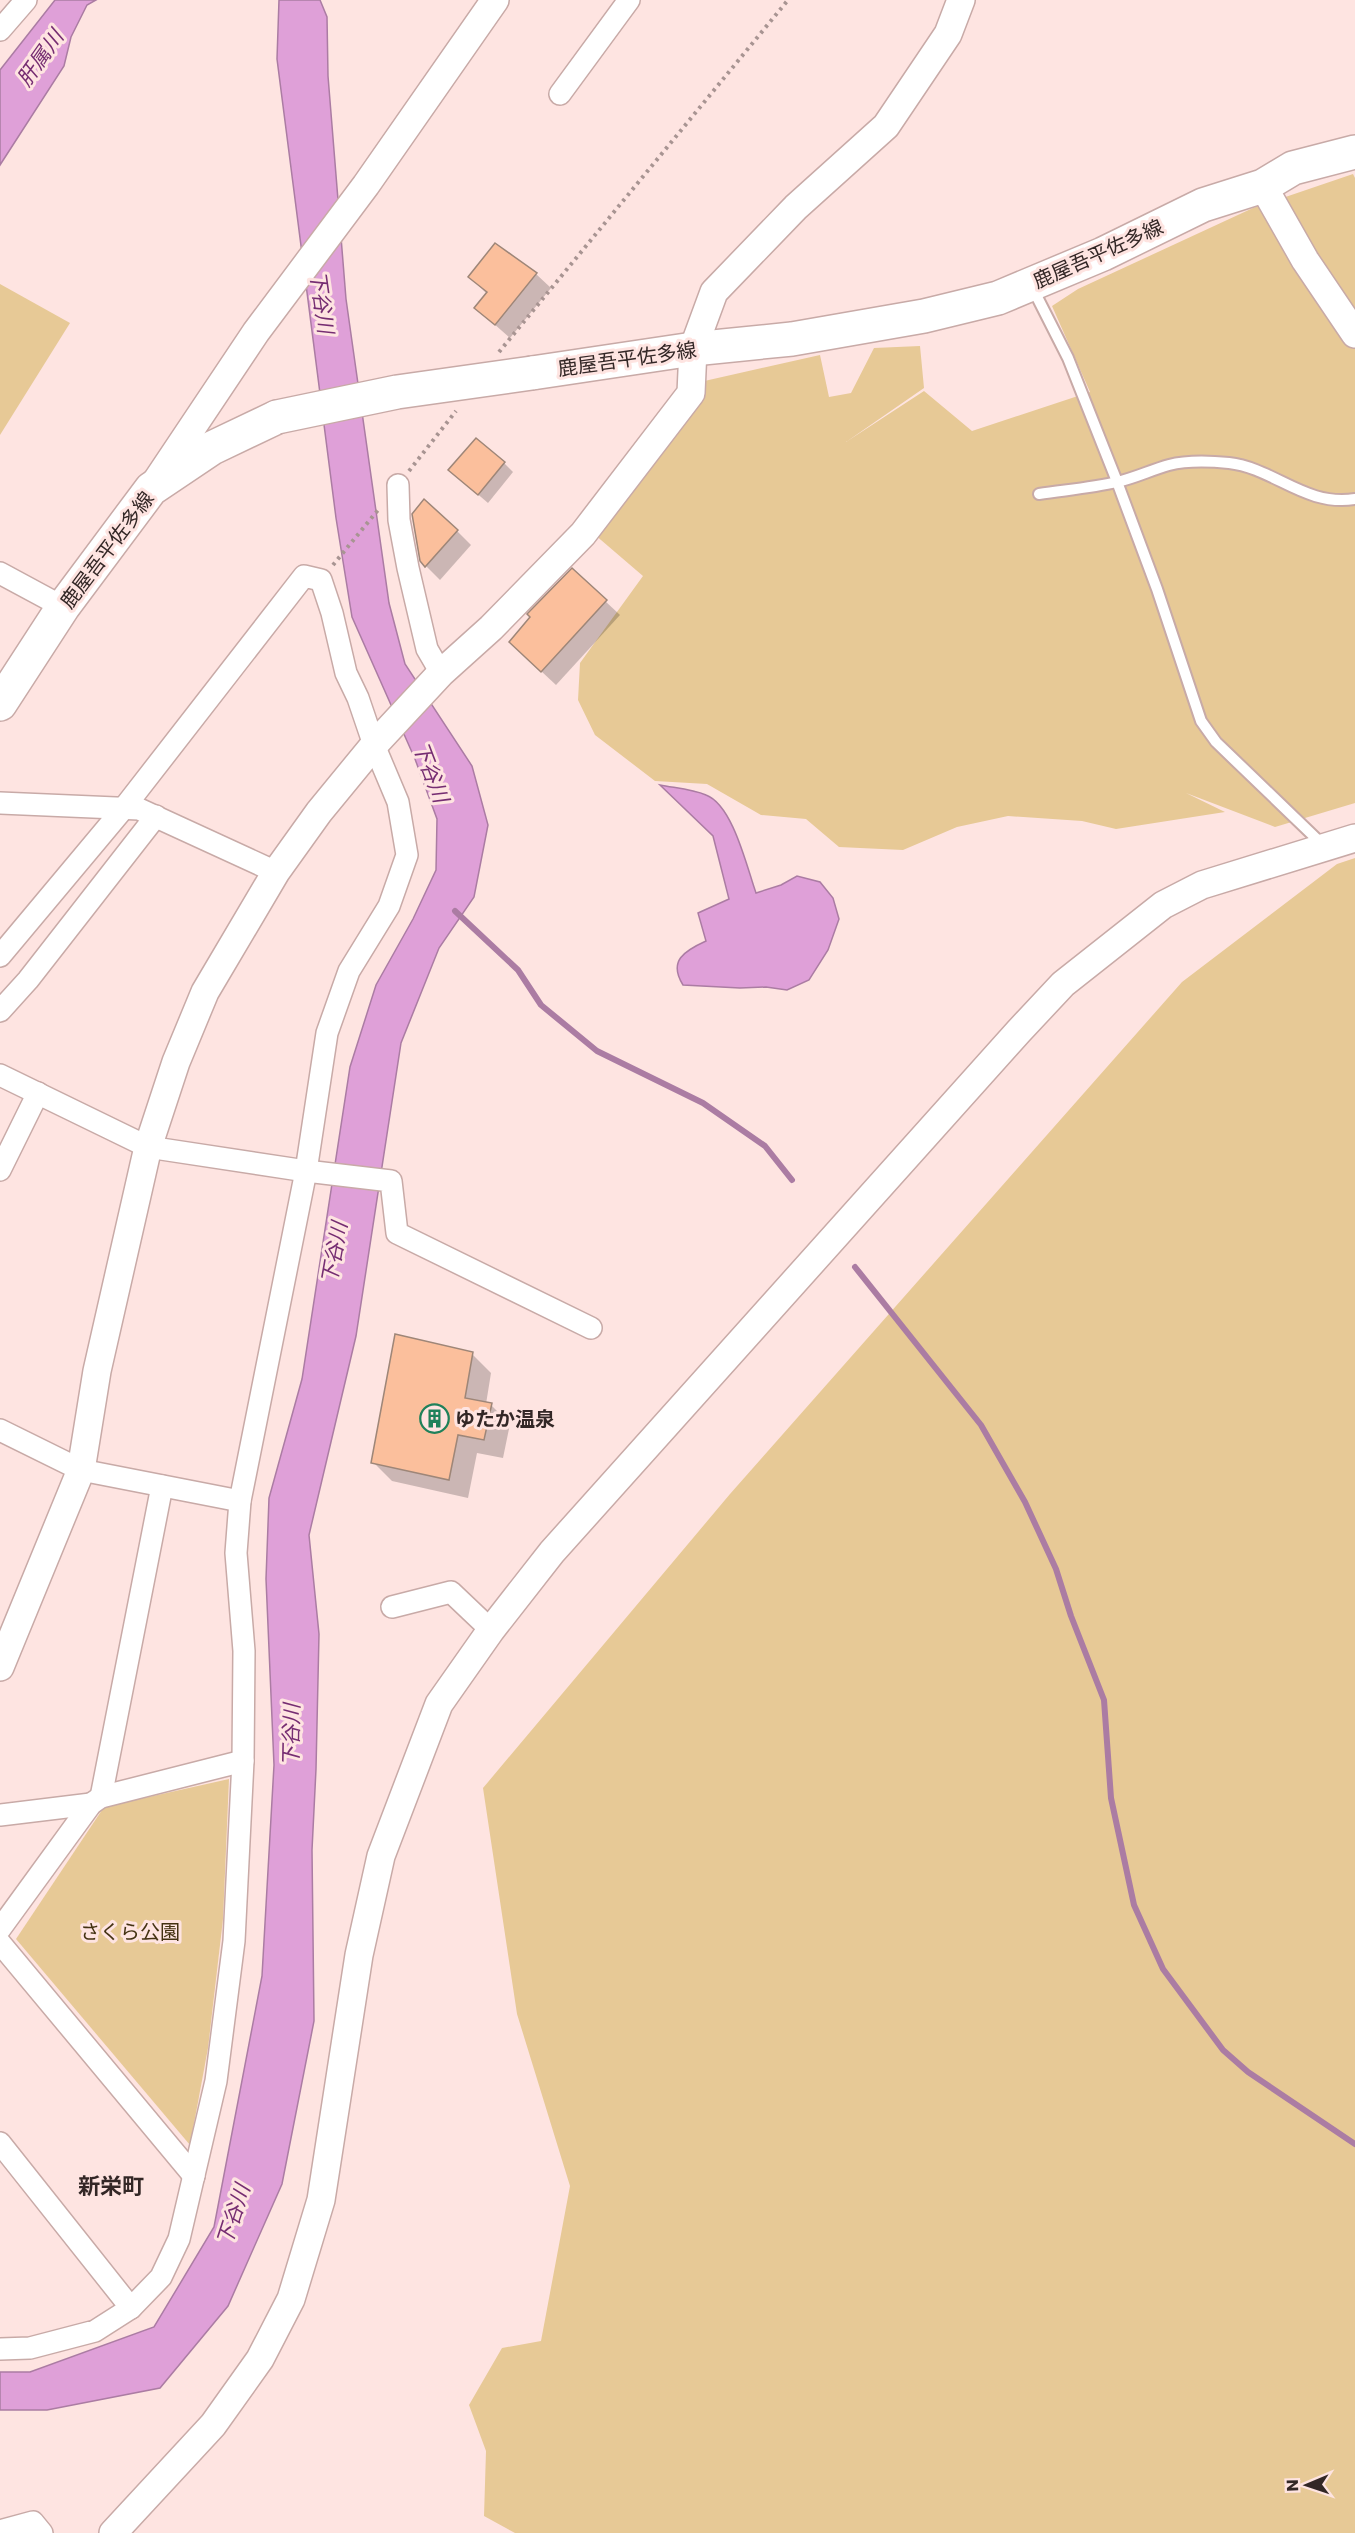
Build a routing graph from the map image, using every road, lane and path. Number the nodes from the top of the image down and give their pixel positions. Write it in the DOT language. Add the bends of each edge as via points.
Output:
graph roads {
  1 [pos="26,0"];
  2 [pos="495,0"];
  3 [pos="629,0"];
  4 [pos="788,0"];
  5 [pos="961,0"];
  6 [pos="0,30"];
  7 [pos="560,94"];
  8 [pos="1355,152"];
  9 [pos="1263,186"];
  10 [pos="1030,284"];
  11 [pos="1355,334"];
  12 [pos="693,349"];
  13 [pos="496,356"];
  14 [pos="461,404"];
  15 [pos="1117,482"];
  16 [pos="398,485"];
  17 [pos="151,489"];
  18 [pos="1039,494"];
  19 [pos="1355,499"];
  20 [pos="0,573"];
  21 [pos="321,580"];
  22 [pos="63,607"];
  23 [pos="441,673"];
  24 [pos="0,704"];
  25 [pos="374,745"];
  26 [pos="0,803"];
  27 [pos="123,808"];
  28 [pos="156,816"];
  29 [pos="1355,838"];
  30 [pos="1326,848"];
  31 [pos="276,872"];
  32 [pos="0,956"];
  33 [pos="0,1011"];
  34 [pos="0,1075"];
  35 [pos="38,1093"];
  36 [pos="148,1147"];
  37 [pos="0,1170"];
  38 [pos="306,1171"];
  39 [pos="591,1328"];
  40 [pos="0,1430"];
  41 [pos="81,1470"];
  42 [pos="162,1486"];
  43 [pos="240,1501"];
  44 [pos="392,1607"];
  45 [pos="491,1630"];
  46 [pos="0,1667"];
  47 [pos="243,1761"];
  48 [pos="96,1800"];
  49 [pos="0,1815"];
  50 [pos="0,1929"];
  51 [pos="0,1943"];
  52 [pos="0,2143"];
  53 [pos="194,2176"];
  54 [pos="131,2308"];
  55 [pos="0,2349"];
  56 [pos="0,2531"];
  57 [pos="42,2533"];
  58 [pos="113,2533"];
  1 -- 6 [label="street"];
  2 -- 17 [label="street" via="366,185 256,333"];
  3 -- 7 [label="street"];
  4 -- 13 [label="path"];
  5 -- 12 [label="street" via="948,34 886,126 796,207 714,292"];
  8 -- 9 [label="main road, 鹿屋吾平佐多線" via="1293,168"];
  9 -- 10 [label="main road, 鹿屋吾平佐多線" via="1203,205 1103,254"];
  9 -- 11 [label="street" via="1305,260"];
  10 -- 12 [label="main road, 鹿屋吾平佐多線" via="998,298 924,316 792,339"];
  10 -- 15 [label="lane" via="1068,358"];
  12 -- 17 [label="main road, 鹿屋吾平佐多線, bridge" via="397,392 277,417 212,448"];
  12 -- 23 [label="street" via="691,393 583,534"];
  14 -- 16 [label="path"];
  15 -- 18 [label="lane"];
  15 -- 19 [label="lane" via="1190,461 1229,463 1251,467 1320,498"];
  15 -- 30 [label="lane" via="1201,721 1216,742"];
  16 -- 21 [label="path"];
  16 -- 23 [label="street" via="399,520 412,587 427,649"];
  17 -- 22 [label="main road, 鹿屋吾平佐多線"];
  20 -- 22 [label="street"];
  21 -- 25 [label="street" via="346,673"];
  21 -- 27 [label="street" via="304,576"];
  22 -- 24 [label="main road, 鹿屋吾平佐多線"];
  23 -- 25 [label="street"];
  25 -- 31 [label="street"];
  25 -- 38 [label="street" via="398,802 407,855 389,906 349,971 327,1033"];
  26 -- 27 [label="street"];
  27 -- 28 [label="street"];
  27 -- 32 [label="street"];
  28 -- 31 [label="street"];
  28 -- 33 [label="street"];
  29 -- 30 [label="street"];
  30 -- 45 [label="street" via="1202,885 1163,905 1063,984 552,1552"];
  31 -- 36 [label="street" via="205,992 176,1062"];
  34 -- 35 [label="street"];
  35 -- 36 [label="street"];
  35 -- 37 [label="street"];
  36 -- 38 [label="street"];
  36 -- 41 [label="street" via="97,1371"];
  38 -- 39 [label="street" via="391,1181 397,1233"];
  38 -- 43 [label="street"];
  40 -- 41 [label="street"];
  41 -- 42 [label="street"];
  41 -- 46 [label="street"];
  42 -- 43 [label="street"];
  42 -- 48 [label="street"];
  43 -- 47 [label="street" via="236,1553 244,1651"];
  44 -- 45 [label="street" via="451,1592"];
  45 -- 58 [label="street" via="439,1704 381,1856 359,1955 321,2200 291,2299 261,2359 213,2425"];
  47 -- 48 [label="street"];
  47 -- 53 [label="street" via="234,1941 216,2081"];
  48 -- 49 [label="street"];
  48 -- 50 [label="street"];
  51 -- 53 [label="street"];
  52 -- 54 [label="street"];
  53 -- 54 [label="street" via="175,2248 161,2277"];
  54 -- 55 [label="street" via="95,2331 30,2348"];
  56 -- 57 [label="street" via="33,2522"];
}
